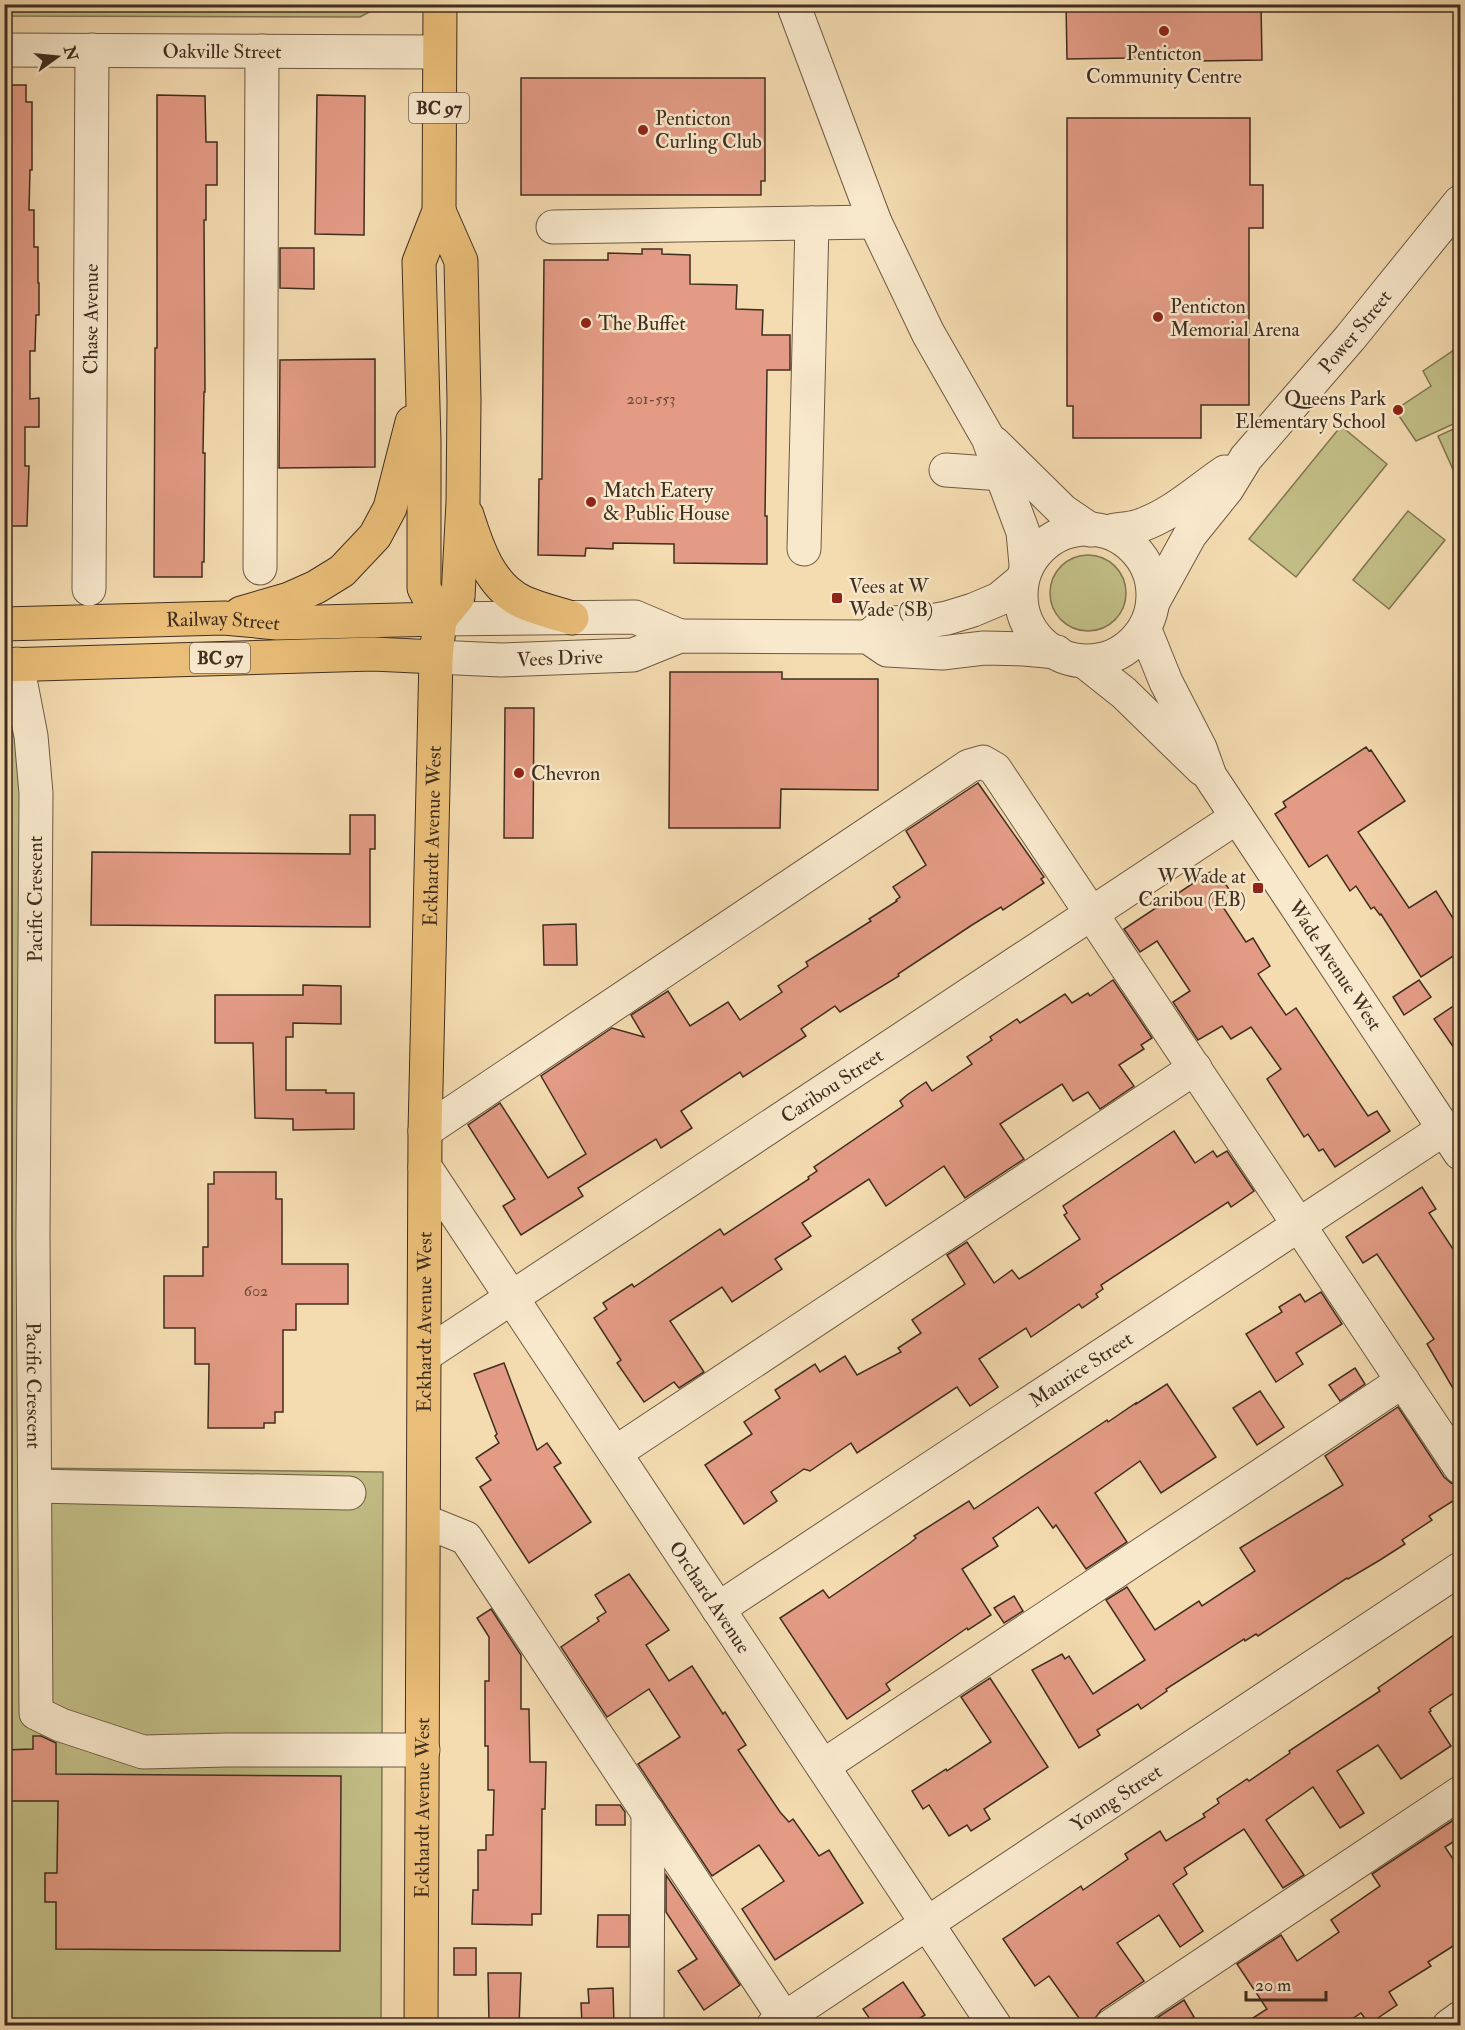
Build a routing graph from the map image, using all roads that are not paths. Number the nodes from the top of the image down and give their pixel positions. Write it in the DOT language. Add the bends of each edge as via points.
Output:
graph roads {
  1 [pos="440,4"];
  2 [pos="793,4"];
  3 [pos="4,50"];
  4 [pos="92,50"];
  5 [pos="262,51"];
  6 [pos="439,52"];
  7 [pos="1461,202"];
  8 [pos="439,211"];
  9 [pos="875,222"];
  10 [pos="812,223"];
  11 [pos="553,227"];
  12 [pos="423,382"];
  13 [pos="988,438"];
  14 [pos="1246,458"];
  15 [pos="946,470"];
  16 [pos="1002,474"];
  17 [pos="463,502"];
  18 [pos="1101,530"];
  19 [pos="804,549"];
  20 [pos="260,568"];
  21 [pos="1024,572"];
  22 [pos="89,589"];
  23 [pos="1149,616"];
  24 [pos="224,618"];
  25 [pos="572,618"];
  26 [pos="440,619"];
  27 [pos="4,624"];
  28 [pos="680,636"];
  29 [pos="868,637"];
  30 [pos="436,657"];
  31 [pos="1071,657"];
  32 [pos="11,665"];
  33 [pos="1210,776"];
  34 [pos="1237,817"];
  35 [pos="1091,913"];
  36 [pos="1195,1068"];
  37 [pos="425,1131"];
  38 [pos="1452,1141"];
  39 [pos="426,1167"];
  40 [pos="1299,1225"];
  41 [pos="512,1298"];
  42 [pos="425,1355"];
  43 [pos="1403,1381"];
  44 [pos="615,1454"];
  45 [pos="1461,1467"];
  46 [pos="36,1486"];
  47 [pos="349,1493"];
  48 [pos="424,1521"];
  49 [pos="1461,1569"];
  50 [pos="718,1609"];
  51 [pos="423,1750"];
  52 [pos="823,1766"];
  53 [pos="1461,1793"];
  54 [pos="648,1812"];
  55 [pos="926,1922"];
  56 [pos="1461,2018"];
  57 [pos="782,2023"];
  58 [pos="421,2025"];
  59 [pos="647,2025"];
  60 [pos="995,2025"];
  61 [pos="1111,2025"];
  62 [pos="1449,2025"];
  1 -- 6 [label="main road, BC 97"];
  2 -- 9 [label="street"];
  3 -- 4 [label="street, Oakville Street"];
  4 -- 5 [label="street, Oakville Street"];
  4 -- 22 [label="street, Chase Avenue"];
  5 -- 6 [label="street, Oakville Street"];
  5 -- 20 [label="street"];
  6 -- 8 [label="main road, BC 97"];
  7 -- 14 [label="street, Power Street"];
  8 -- 12 [label="main road, BC 97" via="419,262"];
  8 -- 17 [label="main road, BC 97" via="461,261"];
  9 -- 10 [label="street"];
  9 -- 13 [label="street" via="927,333"];
  10 -- 11 [label="street"];
  10 -- 19 [label="street"];
  12 -- 24 [label="main road" via="390,508 375,536 342,571 316,587"];
  12 -- 26 [label="main road, BC 97" via="424,588"];
  13 -- 16 [label="street"];
  13 -- 18 [label="street" via="1063,511"];
  14 -- 18 [label="street, Power Street" via="1154,520"];
  14 -- 23 [label="street, Power Street" via="1191,535"];
  15 -- 16 [label="street"];
  16 -- 21 [label="street" via="1023,532"];
  17 -- 25 [label="main road" via="477,547 502,587 522,602"];
  17 -- 26 [label="main road, BC 97" via="458,597"];
  18 -- 21 [label="street" via="1071,530 1052,538 1035,552"];
  18 -- 23 [label="street" via="1127,543 1141,559 1151,578"];
  21 -- 29 [label="street, Vees Drive" via="999,599 974,610 924,622 885,623"];
  21 -- 31 [label="street" via="1024,610 1031,626 1044,643"];
  23 -- 31 [label="street" via="1126,650 1105,660"];
  23 -- 33 [label="street, Wade Avenue West" via="1166,682"];
  24 -- 26 [label="main road, Railway Street / BC 97" via="278,623"];
  24 -- 27 [label="main road, Railway Street / BC 97"];
  25 -- 26 [label="street, Vees Drive"];
  25 -- 28 [label="street, Vees Drive" via="635,617"];
  26 -- 30 [label="main road, Eckhardt Avenue West"];
  28 -- 29 [label="street, Vees Drive"];
  28 -- 30 [label="street, Vees Drive" via="633,655 501,660"];
  29 -- 31 [label="street, Vees Drive" via="887,650 1024,649"];
  30 -- 32 [label="main road, Railway Street / BC 97" via="373,654"];
  30 -- 37 [label="main road, Eckhardt Avenue West"];
  31 -- 33 [label="street, Wade Avenue West" via="1124,693"];
  32 -- 46 [label="street, Pacific Crescent" via="31,736 36,793"];
  33 -- 34 [label="street, Wade Avenue West"];
  34 -- 35 [label="street, Caribou Street"];
  34 -- 38 [label="street, Wade Avenue West"];
  35 -- 36 [label="street"];
  35 -- 37 [label="street" via="995,769 983,762 969,766"];
  35 -- 41 [label="street, Caribou Street"];
  36 -- 40 [label="street"];
  36 -- 44 [label="street"];
  37 -- 39 [label="main road, Eckhardt Avenue West"];
  38 -- 40 [label="street, Maurice Street"];
  39 -- 41 [label="street, Orchard Avenue"];
  39 -- 42 [label="main road, Eckhardt Avenue West"];
  40 -- 43 [label="street"];
  40 -- 50 [label="street, Maurice Street"];
  41 -- 42 [label="street, Caribou Street"];
  41 -- 44 [label="street, Orchard Avenue"];
  42 -- 48 [label="main road, Eckhardt Avenue West"];
  43 -- 45 [label="street"];
  43 -- 52 [label="street"];
  44 -- 50 [label="street, Orchard Avenue"];
  46 -- 47 [label="street"];
  46 -- 51 [label="street, Pacific Crescent" via="36,1713 143,1752"];
  48 -- 51 [label="main road, Eckhardt Avenue West"];
  48 -- 54 [label="street" via="466,1538"];
  49 -- 55 [label="street, Young Street"];
  50 -- 52 [label="street, Orchard Avenue"];
  51 -- 58 [label="main road, Eckhardt Avenue West"];
  52 -- 55 [label="street, Orchard Avenue"];
  53 -- 61 [label="street"];
  54 -- 57 [label="street"];
  54 -- 59 [label="street"];
  55 -- 57 [label="street, Young Street"];
  55 -- 60 [label="street, Orchard Avenue"];
  56 -- 62 [label="street"];
}
